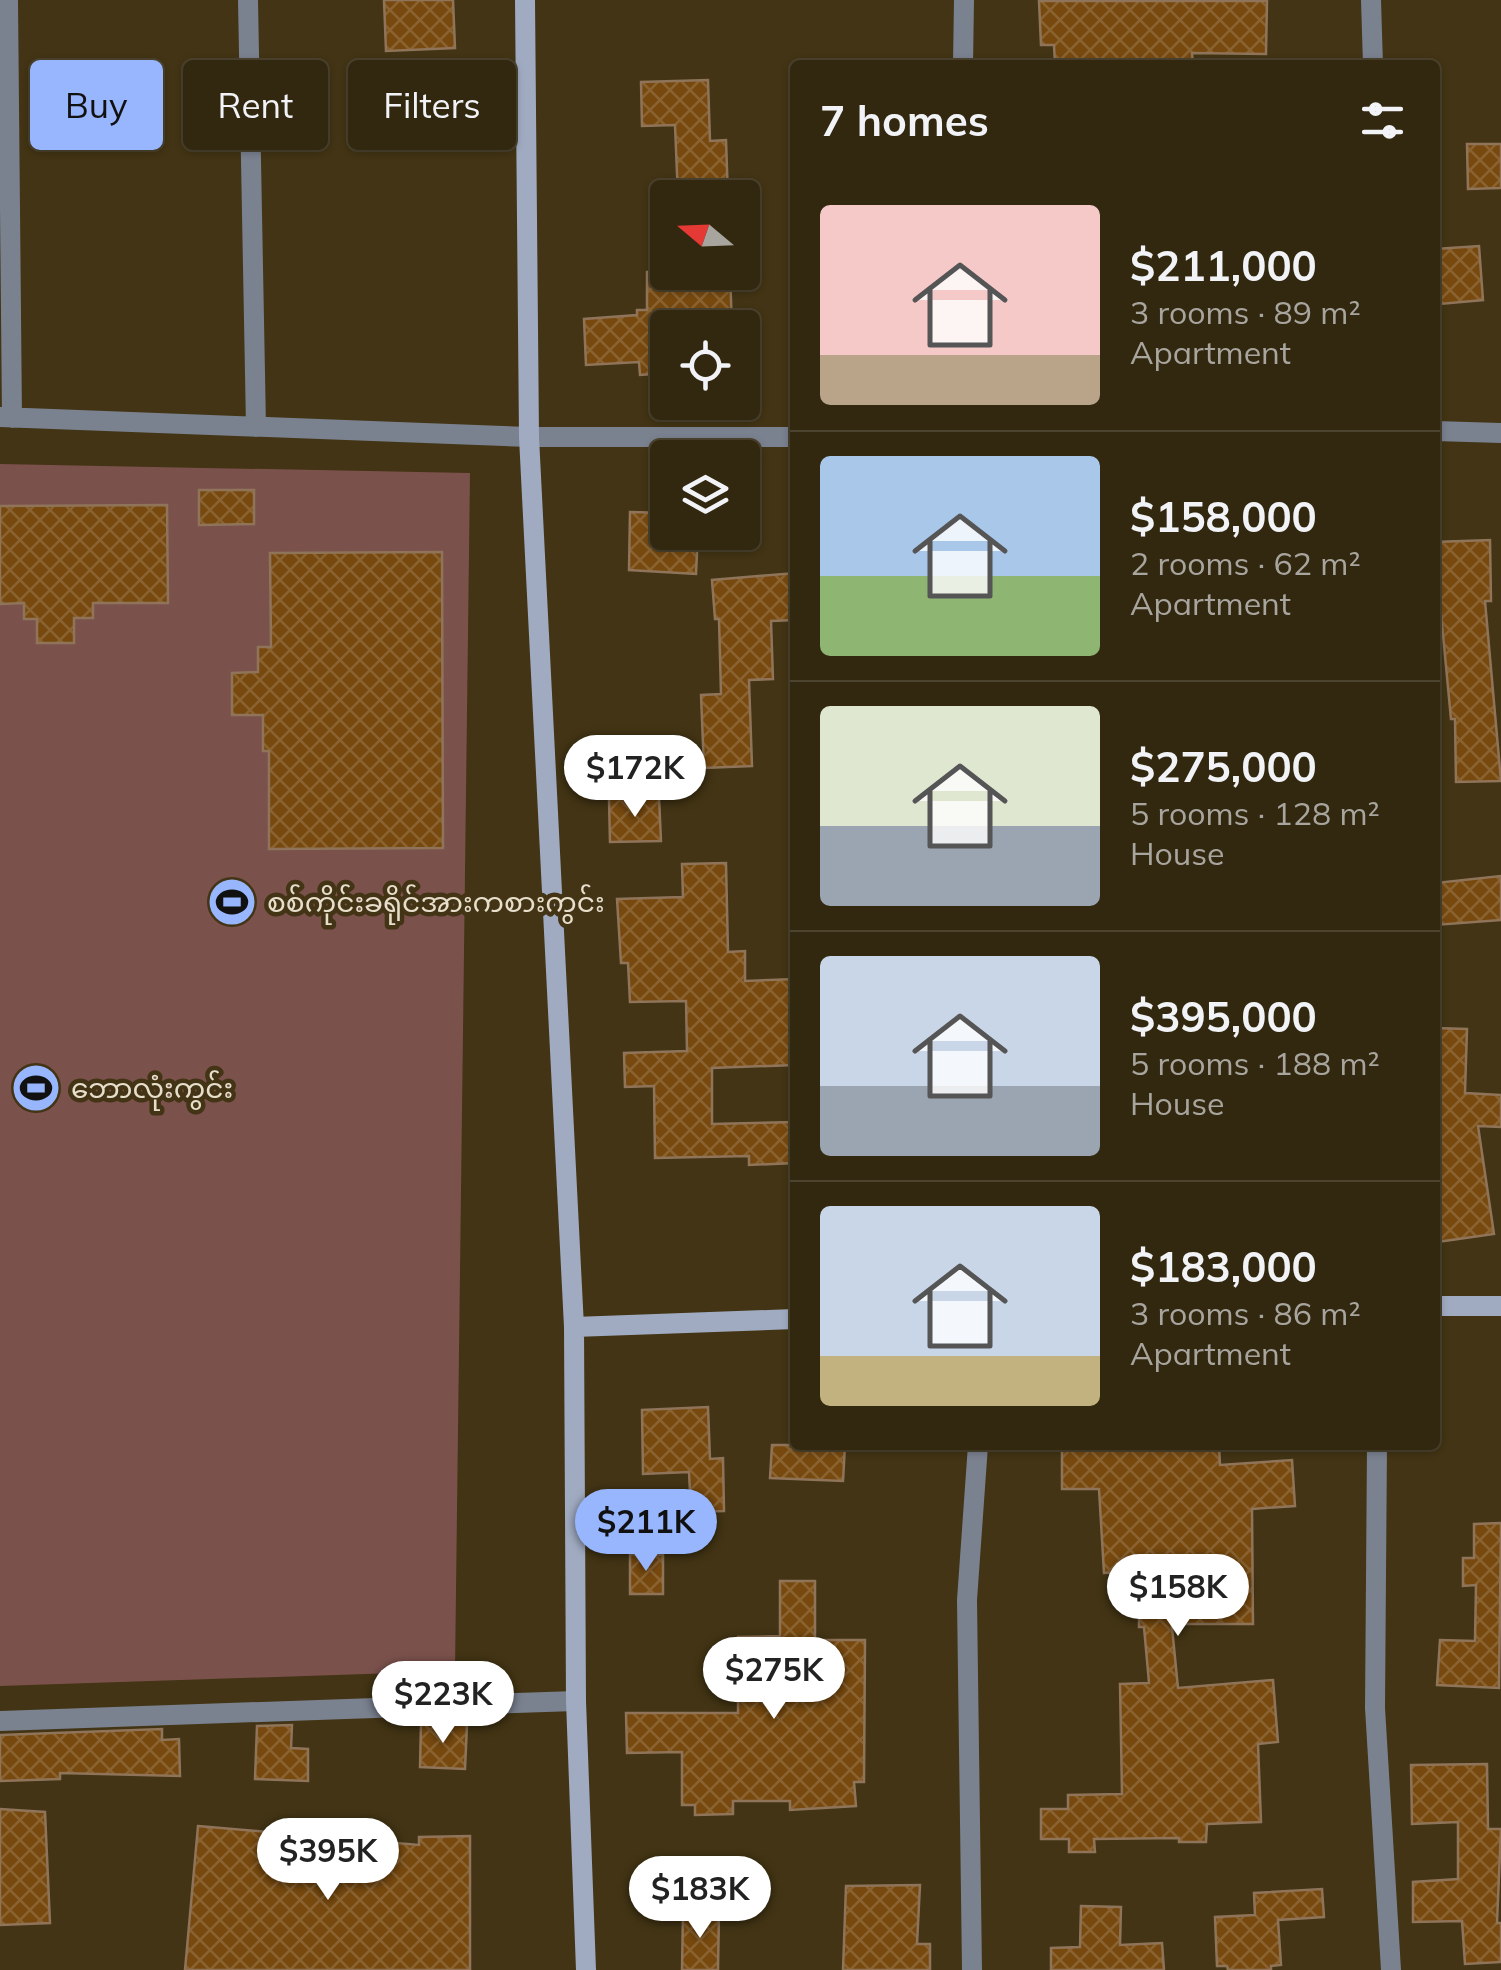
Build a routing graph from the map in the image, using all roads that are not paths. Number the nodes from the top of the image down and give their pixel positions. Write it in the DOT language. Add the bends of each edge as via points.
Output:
graph roads {
  1 [pos="8,0"];
  2 [pos="248,0"];
  3 [pos="525,0"];
  4 [pos="964,0"];
  5 [pos="1370,0"];
  6 [pos="963,60"];
  7 [pos="1372,60"];
  8 [pos="6,418"];
  9 [pos="256,426"];
  10 [pos="1440,432"];
  11 [pos="1501,432"];
  12 [pos="529,437"];
  13 [pos="790,437"];
  14 [pos="1440,1306"];
  15 [pos="1501,1306"];
  16 [pos="790,1320"];
  17 [pos="574,1327"];
  18 [pos="978,1450"];
  19 [pos="1377,1450"];
  20 [pos="576,1701"];
  21 [pos="0,1722"];
  22 [pos="586,1970"];
  23 [pos="972,1970"];
  24 [pos="1391,1970"];
  1 -- 8 [label="street"];
  2 -- 9 [label="street"];
  3 -- 12 [label="street"];
  4 -- 6 [label="street"];
  5 -- 7 [label="street"];
  8 -- 9 [label="street"];
  9 -- 12 [label="street"];
  10 -- 11 [label="street"];
  12 -- 13 [label="street"];
  12 -- 17 [label="street"];
  14 -- 15 [label="street"];
  16 -- 17 [label="street"];
  17 -- 20 [label="street"];
  18 -- 23 [label="street" via="968,1600"];
  19 -- 24 [label="street" via="1375,1708"];
  20 -- 21 [label="street"];
  20 -- 22 [label="street"];
}
